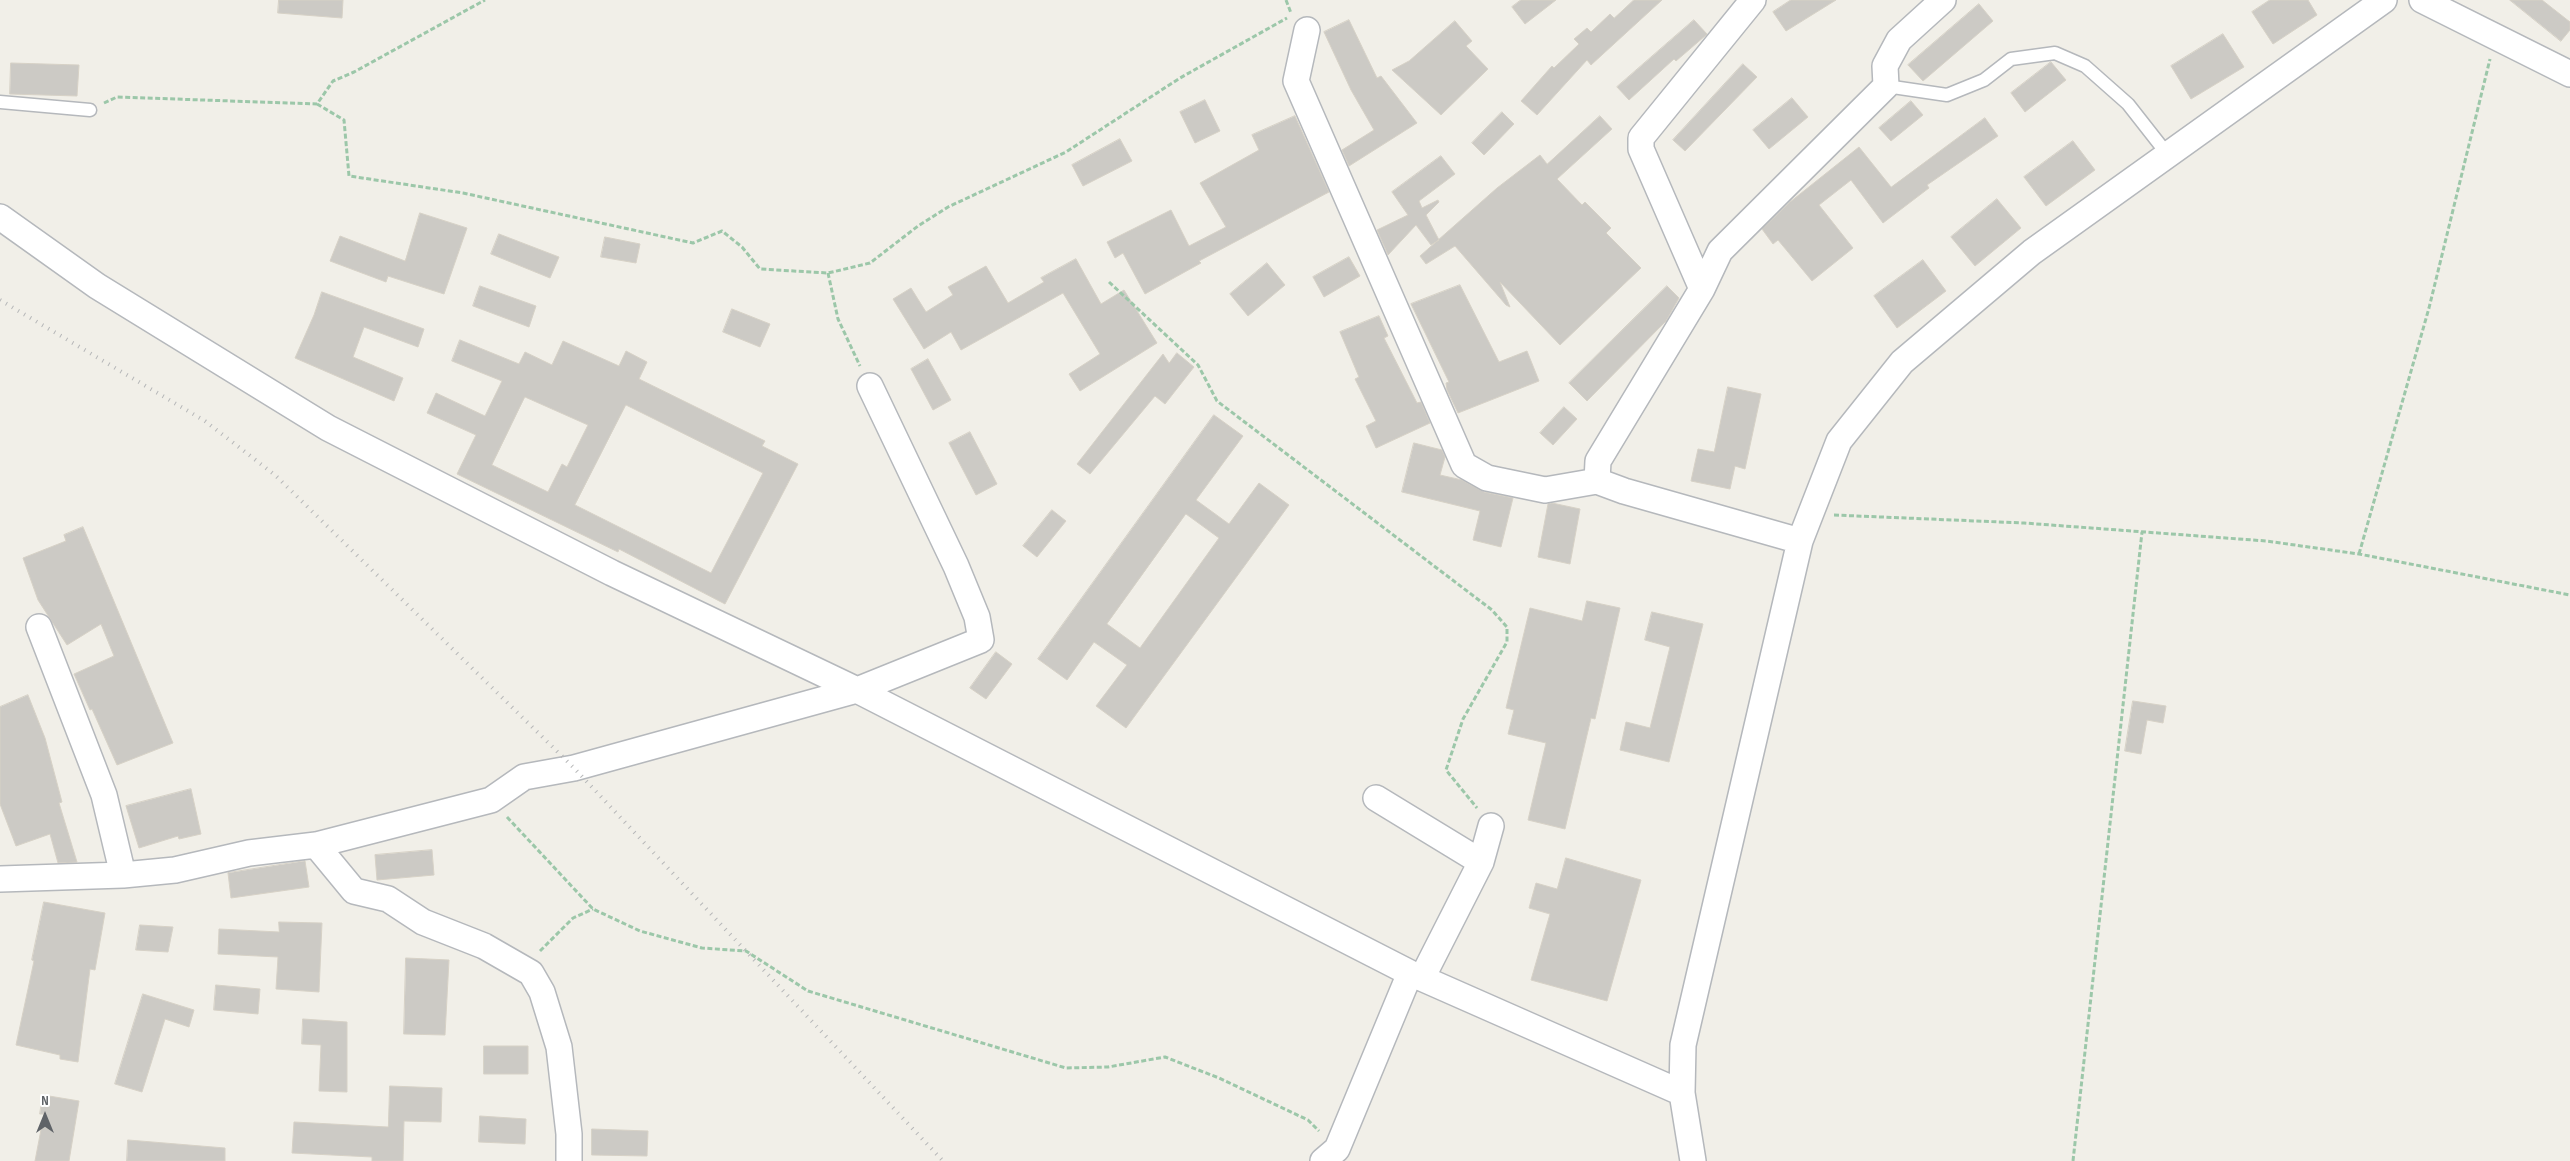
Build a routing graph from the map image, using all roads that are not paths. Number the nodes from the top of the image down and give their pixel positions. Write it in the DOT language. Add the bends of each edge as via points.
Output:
graph roads {
  1 [pos="1753,0"];
  2 [pos="1943,0"];
  3 [pos="2384,0"];
  4 [pos="2422,0"];
  5 [pos="1299,22"];
  6 [pos="2570,74"];
  7 [pos="1886,86"];
  8 [pos="0,102"];
  9 [pos="90,110"];
  10 [pos="2168,155"];
  11 [pos="0,217"];
  12 [pos="1702,289"];
  13 [pos="870,386"];
  14 [pos="1596,480"];
  15 [pos="1800,541"];
  16 [pos="38,627"];
  17 [pos="856,690"];
  18 [pos="1376,798"];
  19 [pos="1491,826"];
  20 [pos="316,845"];
  21 [pos="1481,862"];
  22 [pos="124,875"];
  23 [pos="0,879"];
  24 [pos="1416,975"];
  25 [pos="1682,1094"];
  26 [pos="1330,1155"];
  27 [pos="569,1161"];
  28 [pos="1693,1161"];
  1 -- 12 [label="street" via="1641,138 1641,149"];
  2 -- 7 [label="street" via="1899,40 1885,66"];
  3 -- 10 [label="street"];
  4 -- 6 [label="street"];
  5 -- 14 [label="street" via="1296,81 1464,465 1488,478 1546,490"];
  7 -- 10 [label="lane" via="1947,95 1984,80 2011,59 2055,53 2085,66 2121,97"];
  7 -- 12 [label="street" via="1720,252"];
  8 -- 9 [label="lane"];
  10 -- 15 [label="street" via="2032,252 1902,362 1839,441"];
  11 -- 17 [label="street" via="97,286 328,428 612,572"];
  12 -- 14 [label="street" via="1598,461"];
  13 -- 17 [label="street" via="956,566 978,617 980,640"];
  14 -- 15 [label="street" via="1624,491"];
  15 -- 25 [label="street" via="1683,1045"];
  16 -- 22 [label="street" via="104,795"];
  17 -- 20 [label="street" via="574,768 524,777 491,800"];
  17 -- 24 [label="street"];
  18 -- 21 [label="street"];
  19 -- 21 [label="street"];
  20 -- 22 [label="street" via="249,853 175,870"];
  20 -- 27 [label="street" via="354,891 388,899 423,922 484,946 531,973 542,992 559,1047"];
  21 -- 24 [label="street"];
  22 -- 23 [label="street"];
  24 -- 25 [label="street"];
  24 -- 26 [label="street"];
  25 -- 28 [label="street"];
}
